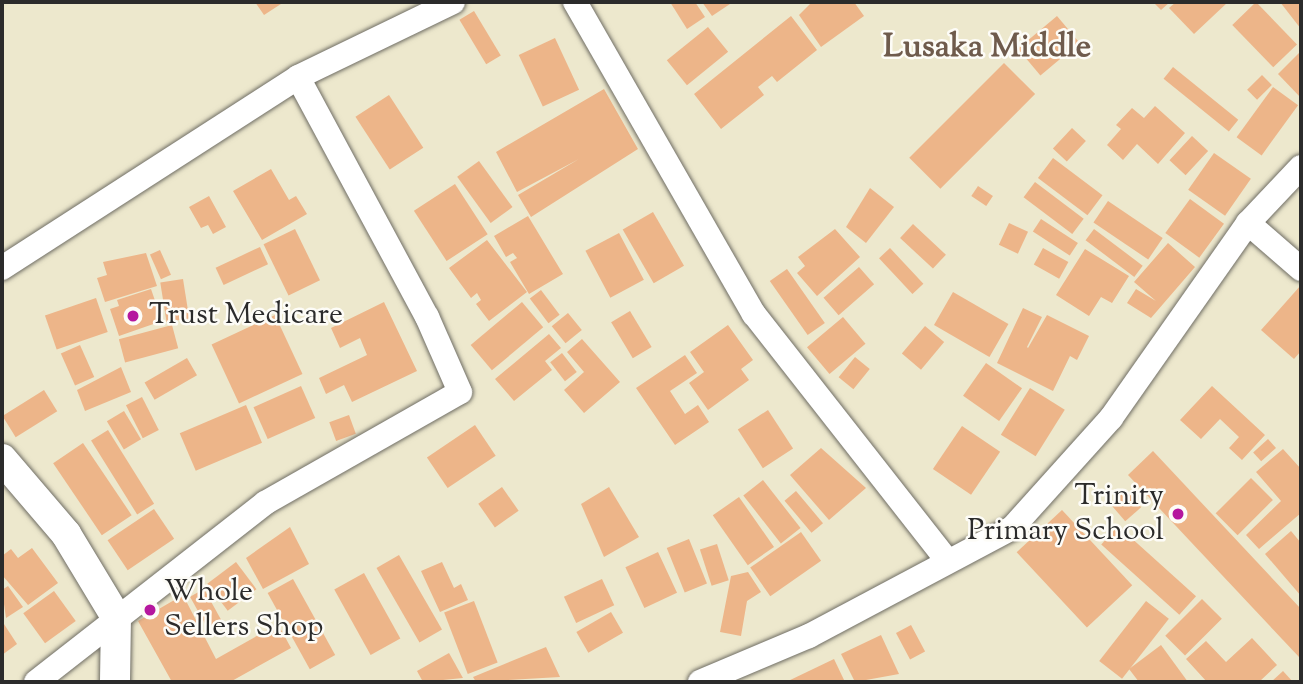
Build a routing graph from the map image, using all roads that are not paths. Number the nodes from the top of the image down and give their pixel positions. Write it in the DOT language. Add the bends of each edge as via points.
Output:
graph roads {
  1 [pos="453,2"];
  2 [pos="575,2"];
  3 [pos="298,77"];
  4 [pos="1301,167"];
  5 [pos="1248,223"];
  6 [pos="2,268"];
  7 [pos="1301,269"];
  8 [pos="2,459"];
  9 [pos="948,561"];
  10 [pos="116,617"];
  11 [pos="36,682"];
  12 [pos="115,682"];
  13 [pos="700,682"];
  1 -- 3 [label="street"];
  2 -- 9 [label="street" via="754,314"];
  3 -- 6 [label="street"];
  3 -- 10 [label="street" via="428,317 460,393 265,503"];
  4 -- 5 [label="street"];
  5 -- 7 [label="street"];
  5 -- 9 [label="street" via="1067,472 1012,528"];
  8 -- 10 [label="street" via="66,534"];
  9 -- 13 [label="street" via="809,636"];
  10 -- 11 [label="street"];
  10 -- 12 [label="street"];
}
